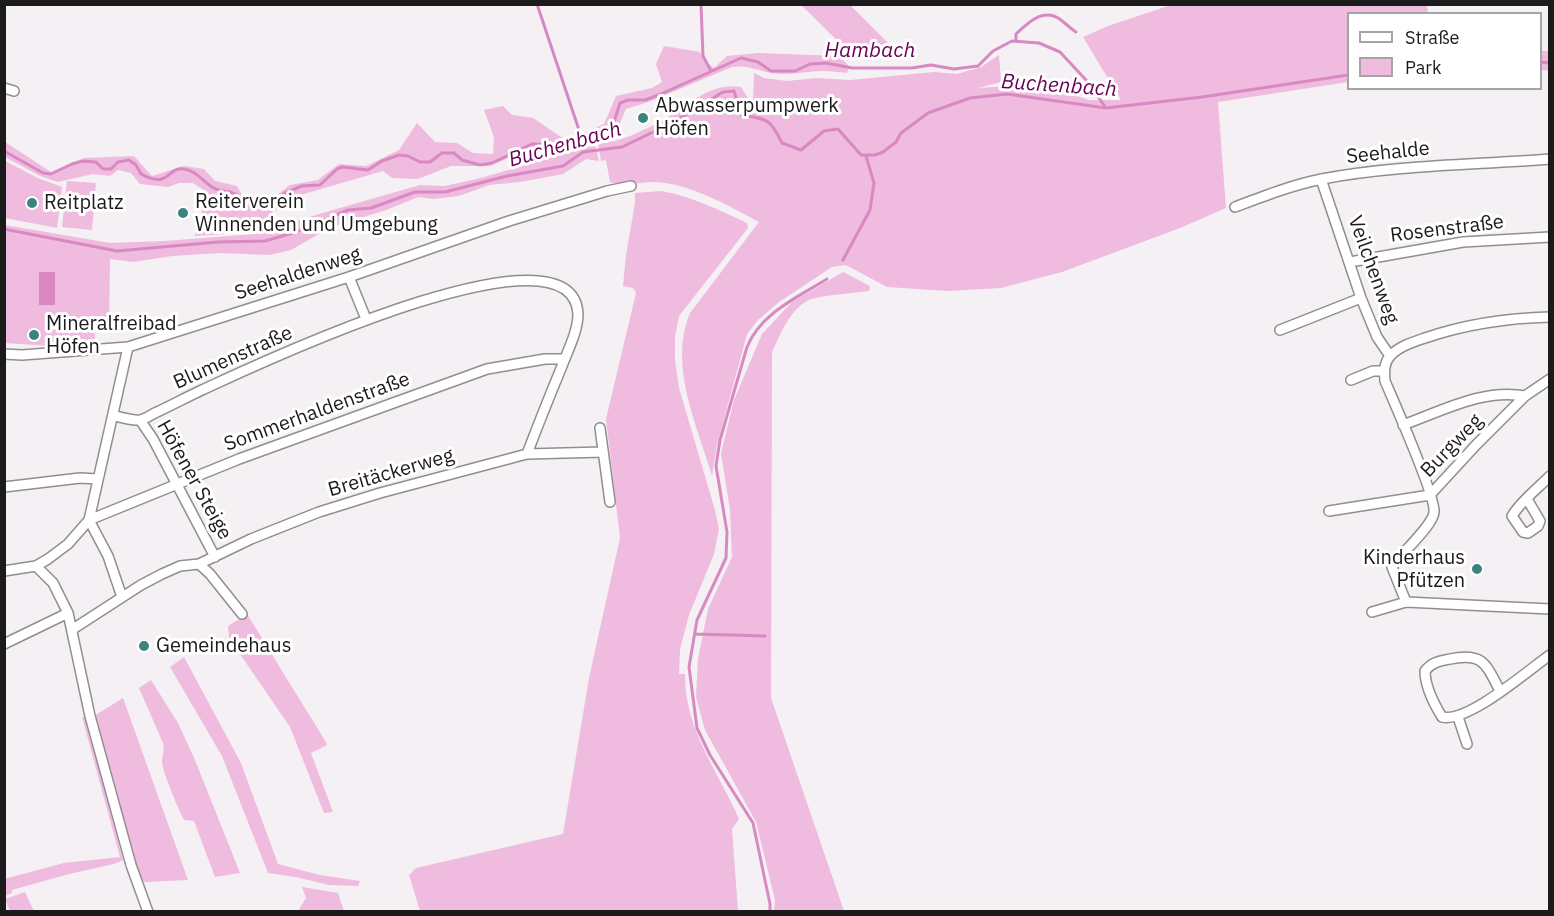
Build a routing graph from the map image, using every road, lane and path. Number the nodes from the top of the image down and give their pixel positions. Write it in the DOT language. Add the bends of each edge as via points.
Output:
graph roads {
  1 [pos="1550,159"];
  2 [pos="1321,179"];
  3 [pos="631,186"];
  4 [pos="1235,207"];
  5 [pos="1550,237"];
  6 [pos="1350,262"];
  7 [pos="349,277"];
  8 [pos="1361,298"];
  9 [pos="1550,317"];
  10 [pos="366,319"];
  11 [pos="1280,330"];
  12 [pos="128,347"];
  13 [pos="4,354"];
  14 [pos="1389,356"];
  15 [pos="564,359"];
  16 [pos="1384,371"];
  17 [pos="1550,379"];
  18 [pos="1351,381"];
  19 [pos="1526,396"];
  20 [pos="114,416"];
  21 [pos="140,420"];
  22 [pos="1403,425"];
  23 [pos="600,428"];
  24 [pos="603,452"];
  25 [pos="527,454"];
  26 [pos="1550,476"];
  27 [pos="98,479"];
  28 [pos="177,485"];
  29 [pos="4,487"];
  30 [pos="1430,495"];
  31 [pos="1527,499"];
  32 [pos="610,502"];
  33 [pos="1329,511"];
  34 [pos="89,520"];
  35 [pos="215,557"];
  36 [pos="199,564"];
  37 [pos="36,566"];
  38 [pos="4,571"];
  39 [pos="122,597"];
  40 [pos="1406,602"];
  41 [pos="1550,609"];
  42 [pos="1372,612"];
  43 [pos="68,613"];
  44 [pos="242,614"];
  45 [pos="73,629"];
  46 [pos="4,644"];
  47 [pos="1550,656"];
  48 [pos="1500,691"];
  49 [pos="1458,717"];
  50 [pos="1467,744"];
  51 [pos="148,912"];
  1 -- 2 [label="street, Seehalde" via="1381,170"];
  2 -- 4 [label="street, Seehalde"];
  2 -- 6 [label="street, Veilchenweg"];
  3 -- 7 [label="street, Seehaldenweg" via="509,221"];
  5 -- 6 [label="street, Rosenstraße" via="1463,242"];
  6 -- 8 [label="street, Veilchenweg"];
  7 -- 10 [label="street"];
  7 -- 12 [label="street, Seehaldenweg"];
  8 -- 11 [label="street"];
  8 -- 14 [label="street, Veilchenweg"];
  9 -- 14 [label="street" via="1510,318 1451,329"];
  10 -- 15 [label="street, Blumenstraße" via="478,286 547,281 572,297 578,313"];
  10 -- 21 [label="street, Blumenstraße"];
  12 -- 13 [label="street, Seehaldenweg"];
  12 -- 20 [label="street"];
  14 -- 16 [label="street"];
  15 -- 25 [label="street, Blumenstraße"];
  15 -- 28 [label="street, Sommerhaldenstraße" via="487,369"];
  16 -- 18 [label="street" via="1373,371"];
  16 -- 22 [label="street"];
  17 -- 19 [label="street, Burgweg"];
  19 -- 22 [label="street" via="1488,396"];
  19 -- 30 [label="street, Burgweg"];
  20 -- 21 [label="street"];
  20 -- 27 [label="street"];
  21 -- 28 [label="street, Höfener Steige"];
  22 -- 30 [label="street"];
  23 -- 24 [label="street"];
  24 -- 25 [label="street, Breitäckerweg"];
  24 -- 32 [label="street"];
  25 -- 35 [label="street, Breitäckerweg" via="327,509"];
  26 -- 31 [label="street"];
  27 -- 29 [label="street"];
  27 -- 34 [label="street"];
  28 -- 34 [label="street, Sommerhaldenstraße"];
  28 -- 35 [label="street, Höfener Steige"];
  30 -- 33 [label="street, Burgweg"];
  30 -- 40 [label="street" via="1434,512 1428,526 1392,567"];
  34 -- 37 [label="street" via="68,544"];
  34 -- 39 [label="street" via="108,556"];
  35 -- 36 [label="street, Breitäckerweg"];
  36 -- 39 [label="street, Breitäckerweg" via="162,574"];
  36 -- 44 [label="street"];
  37 -- 38 [label="street"];
  37 -- 43 [label="street" via="52,583"];
  39 -- 45 [label="street, Breitäckerweg"];
  40 -- 41 [label="street"];
  40 -- 42 [label="street"];
  43 -- 45 [label="street"];
  43 -- 46 [label="street"];
  45 -- 51 [label="street" via="90,716"];
  47 -- 48 [label="street"];
  48 -- 49 [label="street"];
  48 -- 49 [label="street" via="1483,663 1473,656 1433,663 1425,671 1425,678 1440,713 1442,717"];
  49 -- 50 [label="street"];
}
